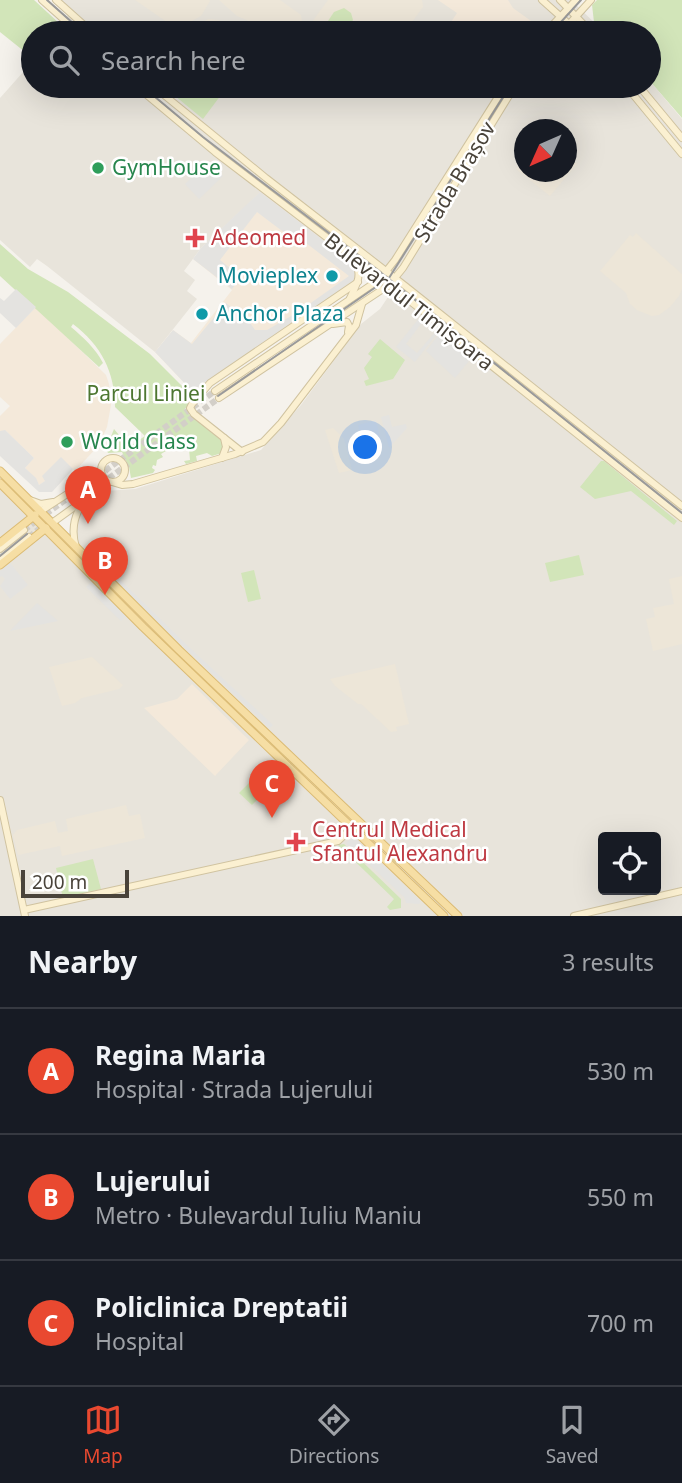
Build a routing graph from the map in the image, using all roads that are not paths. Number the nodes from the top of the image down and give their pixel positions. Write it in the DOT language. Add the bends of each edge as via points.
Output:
graph roads {
  1 [pos="42,0"];
  2 [pos="56,0"];
  3 [pos="542,0"];
  4 [pos="560,0"];
  5 [pos="576,0"];
  6 [pos="591,0"];
  7 [pos="568,8"];
  8 [pos="73,16"];
  9 [pos="560,16"];
  10 [pos="576,16"];
  11 [pos="66,21"];
  12 [pos="68,21"];
  13 [pos="79,21"];
  14 [pos="556,21"];
  15 [pos="566,21"];
  16 [pos="572,21"];
  17 [pos="581,21"];
  18 [pos="150,98"];
  19 [pos="168,98"];
  20 [pos="497,98"];
  21 [pos="507,98"];
  22 [pos="636,98"];
  23 [pos="649,98"];
  24 [pos="682,138"];
  25 [pos="682,154"];
  26 [pos="352,257"];
  27 [pos="387,271"];
  28 [pos="396,278"];
  29 [pos="380,279"];
  30 [pos="358,282"];
  31 [pos="389,285"];
  32 [pos="333,300"];
  33 [pos="349,300"];
  34 [pos="362,304"];
  35 [pos="328,326"];
  36 [pos="346,337"];
  37 [pos="476,342"];
  38 [pos="470,349"];
  39 [pos="223,436"];
  40 [pos="610,449"];
  41 [pos="242,452"];
  42 [pos="604,456"];
  43 [pos="222,458"];
  44 [pos="0,471"];
  45 [pos="101,472"];
  46 [pos="124,472"];
  47 [pos="111,482"];
  48 [pos="0,483"];
  49 [pos="136,483"];
  50 [pos="87,498"];
  51 [pos="29,500"];
  52 [pos="58,501"];
  53 [pos="22,505"];
  54 [pos="41,511"];
  55 [pos="681,511"];
  56 [pos="33,517"];
  57 [pos="51,523"];
  58 [pos="23,527"];
  59 [pos="44,529"];
  60 [pos="29,539"];
  61 [pos="57,542"];
  62 [pos="0,543"];
  63 [pos="0,548"];
  64 [pos="77,549"];
  65 [pos="0,562"];
  66 [pos="0,800"];
  67 [pos="355,825"];
  68 [pos="682,891"];
  69 [pos="25,913"];
  70 [pos="444,916"];
  71 [pos="458,916"];
  72 [pos="574,916"];
  1 -- 11 [label="main road"];
  2 -- 8 [label="main road"];
  3 -- 9 [label="main road"];
  4 -- 7 [label="main road"];
  5 -- 7 [label="main road"];
  6 -- 10 [label="main road"];
  7 -- 9 [label="main road"];
  7 -- 10 [label="main road"];
  8 -- 12 [label="main road"];
  8 -- 13 [label="main road"];
  9 -- 14 [label="main road"];
  9 -- 15 [label="main road"];
  10 -- 16 [label="main road"];
  10 -- 17 [label="main road"];
  18 -- 26 [label="main road, Bulevardul Timișoara"];
  19 -- 27 [label="main road, Bulevardul Timișoara"];
  20 -- 27 [label="main road, Strada Brașov"];
  21 -- 28 [label="main road, Strada Brașov"];
  22 -- 25 [label="main road"];
  23 -- 24 [label="main road"];
  26 -- 29 [label="main road, Bulevardul Timișoara"];
  26 -- 30 [label="main road" via="360,271"];
  27 -- 28 [label="main road, Bulevardul Timișoara"];
  27 -- 29 [label="main road, Strada Brașov"];
  28 -- 31 [label="main road, Strada Brașov"];
  28 -- 37 [label="main road, Bulevardul Timișoara"];
  29 -- 31 [label="main road, Bulevardul Timișoara"];
  29 -- 33 [label="main road, Strada Brașov"];
  30 -- 32 [label="main road"];
  30 -- 33 [label="main road"];
  31 -- 34 [label="main road, Strada Brașov"];
  31 -- 38 [label="main road, Bulevardul Timișoara"];
  32 -- 33 [label="main road"];
  32 -- 39 [label="main road" via="199,394 191,411"];
  33 -- 35 [label="main road, Strada Brașov" via="217,394"];
  34 -- 35 [label="main road, Strada Brașov"];
  34 -- 36 [label="main road"];
  35 -- 36 [label="main road" via="346,322"];
  36 -- 41 [label="main road" via="275,429 261,444"];
  37 -- 38 [label="main road"];
  37 -- 40 [label="main road, Bulevardul Timișoara"];
  38 -- 42 [label="main road, Bulevardul Timișoara"];
  39 -- 41 [label="main road"];
  39 -- 43 [label="main road"];
  40 -- 42 [label="main road"];
  40 -- 55 [label="main road, Bulevardul Timișoara"];
  41 -- 43 [label="main road"];
  42 -- 55 [label="main road, Bulevardul Timișoara"];
  43 -- 49 [label="main road"];
  44 -- 51 [label="main road"];
  45 -- 46 [label="main road" via="104,463 114,458 122,463"];
  45 -- 47 [label="main road"];
  45 -- 52 [label="main road"];
  46 -- 47 [label="main road"];
  46 -- 49 [label="main road"];
  47 -- 49 [label="main road"];
  47 -- 50 [label="main road"];
  48 -- 53 [label="main road"];
  50 -- 57 [label="main road"];
  50 -- 64 [label="main road" via="74,524"];
  51 -- 52 [label="main road"];
  51 -- 54 [label="main road"];
  52 -- 54 [label="main road"];
  53 -- 56 [label="main road"];
  53 -- 58 [label="main road"];
  54 -- 56 [label="main road"];
  54 -- 57 [label="main road"];
  56 -- 58 [label="main road"];
  56 -- 59 [label="main road"];
  57 -- 59 [label="main road"];
  57 -- 64 [label="main road"];
  58 -- 62 [label="main road"];
  58 -- 63 [label="main road"];
  59 -- 60 [label="main road"];
  59 -- 61 [label="main road"];
  60 -- 61 [label="main road"];
  60 -- 65 [label="main road"];
  61 -- 67 [label="main road"];
  64 -- 67 [label="main road"];
  66 -- 69 [label="main road"];
  67 -- 69 [label="main road" via="339,841"];
  67 -- 70 [label="main road"];
  67 -- 71 [label="main road"];
  68 -- 72 [label="main road"];
}
